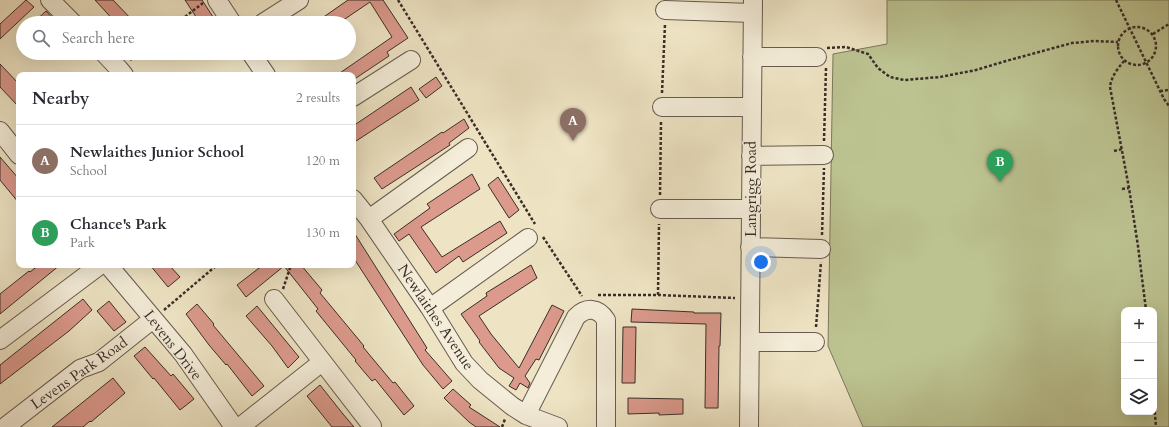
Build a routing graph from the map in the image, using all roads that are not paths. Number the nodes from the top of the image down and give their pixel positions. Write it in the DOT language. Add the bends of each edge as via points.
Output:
graph roads {
  1 [pos="50,0"];
  2 [pos="217,0"];
  3 [pos="299,0"];
  4 [pos="677,7"];
  5 [pos="752,7"];
  6 [pos="67,16"];
  7 [pos="227,16"];
  8 [pos="274,16"];
  9 [pos="752,57"];
  10 [pos="823,59"];
  11 [pos="111,60"];
  12 [pos="256,60"];
  13 [pos="411,60"];
  14 [pos="122,72"];
  15 [pos="264,72"];
  16 [pos="356,95"];
  17 [pos="662,107"];
  18 [pos="751,107"];
  19 [pos="0,131"];
  20 [pos="468,148"];
  21 [pos="16,151"];
  22 [pos="824,155"];
  23 [pos="751,156"];
  24 [pos="356,203"];
  25 [pos="660,209"];
  26 [pos="750,209"];
  27 [pos="369,219"];
  28 [pos="535,233"];
  29 [pos="750,248"];
  30 [pos="821,249"];
  31 [pos="96,268"];
  32 [pos="110,268"];
  33 [pos="274,299"];
  34 [pos="430,308"];
  35 [pos="153,319"];
  36 [pos="0,340"];
  37 [pos="750,342"];
  38 [pos="814,342"];
  39 [pos="322,362"];
  40 [pos="526,415"];
  41 [pos="372,426"];
  42 [pos="5,427"];
  43 [pos="234,427"];
  44 [pos="240,427"];
  45 [pos="558,427"];
  46 [pos="606,427"];
  47 [pos="749,427"];
  1 -- 6 [label="street"];
  2 -- 7 [label="street"];
  3 -- 8 [label="street"];
  4 -- 5 [label="street"];
  5 -- 9 [label="street, Langrigg Road"];
  9 -- 10 [label="street"];
  9 -- 18 [label="street, Langrigg Road"];
  11 -- 14 [label="street"];
  12 -- 15 [label="street"];
  13 -- 16 [label="street"];
  17 -- 18 [label="street"];
  18 -- 23 [label="street, Langrigg Road"];
  19 -- 21 [label="street"];
  20 -- 27 [label="street"];
  22 -- 23 [label="street"];
  23 -- 26 [label="street, Langrigg Road"];
  24 -- 27 [label="street, Newlaithes Avenue"];
  25 -- 26 [label="street"];
  26 -- 29 [label="street, Langrigg Road"];
  27 -- 34 [label="street, Newlaithes Avenue"];
  28 -- 34 [label="street"];
  29 -- 30 [label="street"];
  29 -- 37 [label="street, Langrigg Road"];
  31 -- 36 [label="street"];
  32 -- 35 [label="street, Levens Drive"];
  33 -- 39 [label="street"];
  34 -- 40 [label="street, Newlaithes Avenue" via="464,362 480,380"];
  35 -- 42 [label="street, Levens Park Road" via="99,362 80,369"];
  35 -- 43 [label="street, Levens Drive" via="183,354"];
  37 -- 38 [label="street"];
  37 -- 47 [label="street, Langrigg Road"];
  39 -- 41 [label="street"];
  39 -- 44 [label="street"];
  40 -- 45 [label="street, Newlaithes Avenue"];
  40 -- 46 [label="street" via="576,317 586,310 591,300 606,320"];
}
